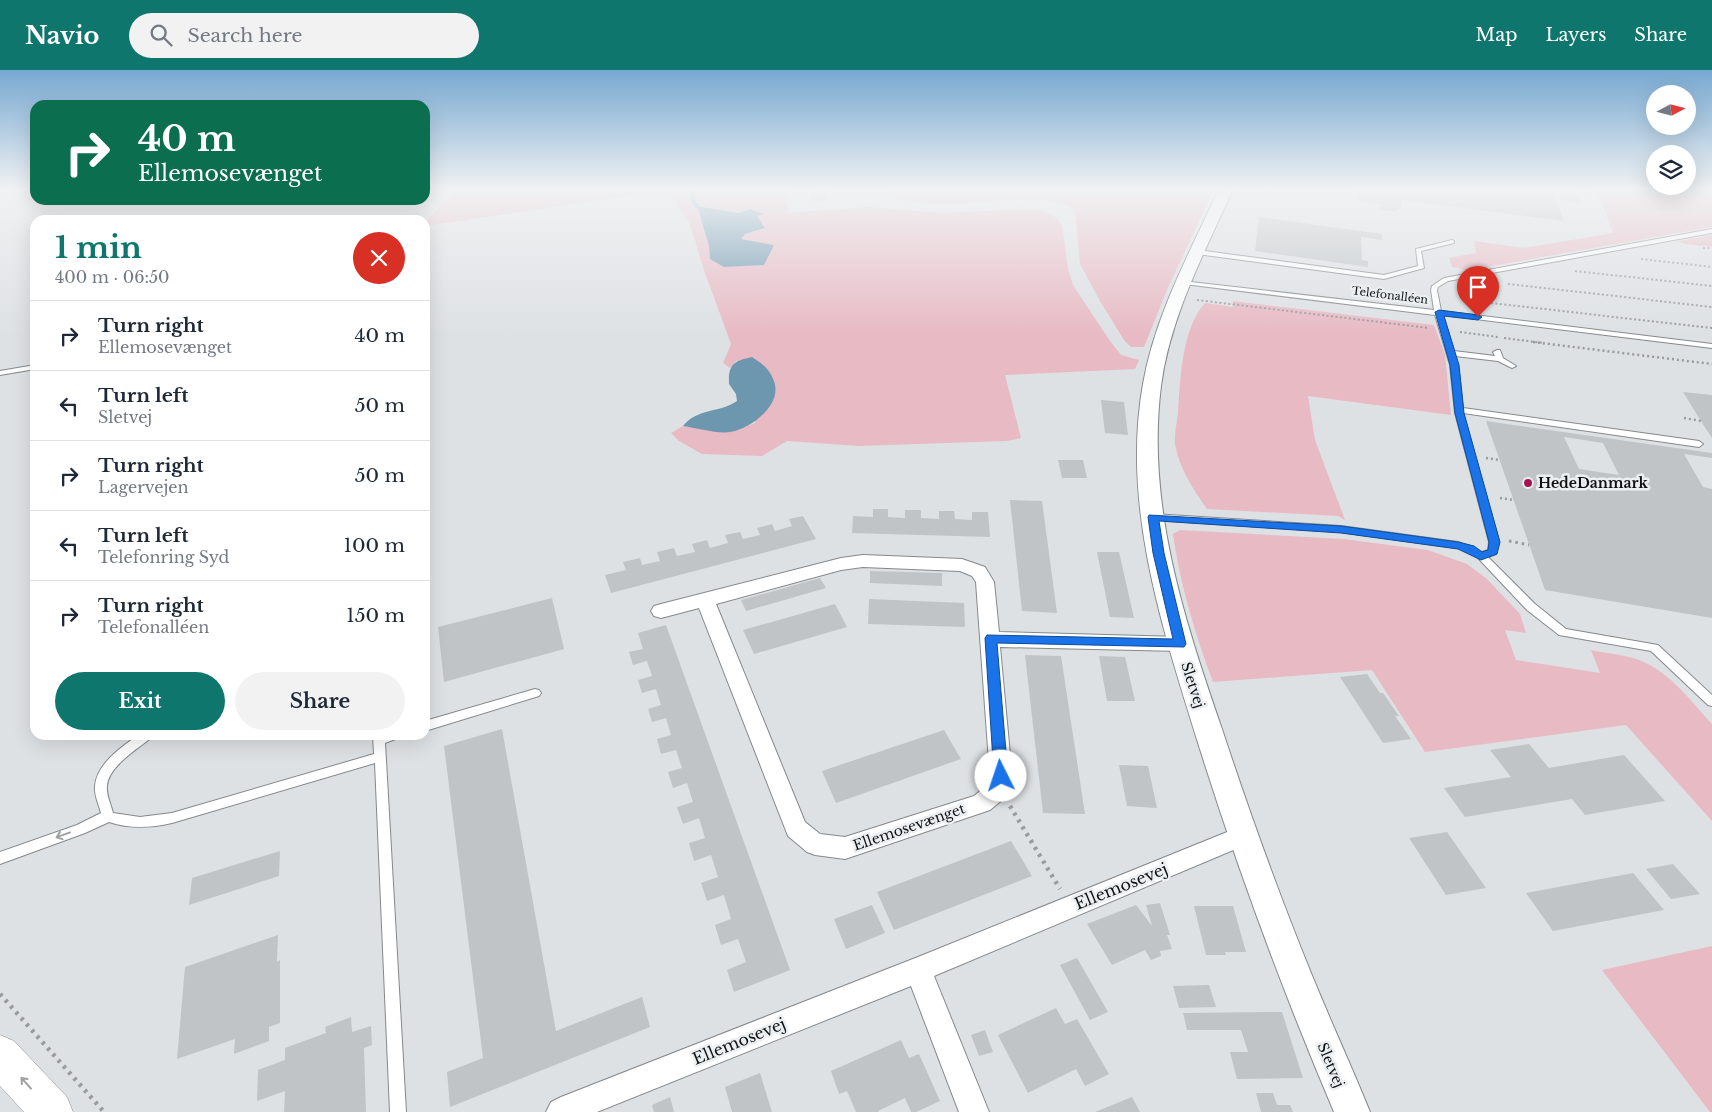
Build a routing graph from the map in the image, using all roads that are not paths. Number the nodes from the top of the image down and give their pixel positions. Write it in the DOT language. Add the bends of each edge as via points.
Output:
graph roads {
  1 [pos="1204,238"];
  2 [pos="1675,238"];
  3 [pos="1452,242"];
  4 [pos="1197,252"];
  5 [pos="1180,289"];
  6 [pos="1439,312"];
  7 [pos="1712,346"];
  8 [pos="1451,353"];
  9 [pos="1512,366"];
  10 [pos="30,368"];
  11 [pos="0,373"];
  12 [pos="1459,410"];
  13 [pos="1699,444"];
  14 [pos="1153,517"];
  15 [pos="1481,556"];
  16 [pos="706,600"];
  17 [pos="661,611"];
  18 [pos="991,638"];
  19 [pos="1180,644"];
  20 [pos="535,693"];
  21 [pos="1712,702"];
  22 [pos="430,724"];
  23 [pos="140,740"];
  24 [pos="379,740"];
  25 [pos="380,757"];
  26 [pos="108,816"];
  27 [pos="1242,836"];
  28 [pos="0,858"];
  29 [pos="918,970"];
  30 [pos="0,1055"];
  31 [pos="52,1112"];
  32 [pos="398,1112"];
  33 [pos="561,1112"];
  34 [pos="974,1112"];
  35 [pos="1352,1112"];
  1 -- 4 [label="street, Sletvej"];
  2 -- 6 [label="lane" via="1446,279 1439,282 1434,290"];
  3 -- 4 [label="lane" via="1418,250 1422,267 1384,277"];
  4 -- 5 [label="street, Sletvej"];
  5 -- 6 [label="lane, Telefonalléen"];
  5 -- 14 [label="street, Sletvej" via="1156,359 1152,386 1148,439"];
  6 -- 7 [label="lane, Telefonalléen"];
  6 -- 8 [label="lane"];
  8 -- 9 [label="lane" via="1499,355"];
  8 -- 12 [label="lane"];
  10 -- 11 [label="lane"];
  12 -- 13 [label="lane"];
  12 -- 15 [label="lane" via="1494,542 1493,552"];
  14 -- 15 [label="lane" via="1341,530 1458,545"];
  14 -- 19 [label="street, Sletvej" via="1158,553"];
  15 -- 21 [label="lane" via="1531,606 1563,632 1654,648"];
  16 -- 17 [label="street"];
  16 -- 18 [label="street" via="841,564 863,561 962,565 979,572 985,582"];
  16 -- 18 [label="street, Ellemosevænget" via="796,829 815,844 845,848 982,803 994,793 1001,776"];
  18 -- 19 [label="street"];
  19 -- 27 [label="street, Sletvej"];
  20 -- 22 [label="lane"];
  23 -- 26 [label="lane" via="108,770 101,785"];
  24 -- 25 [label="lane"];
  25 -- 26 [label="lane" via="156,821 119,821"];
  25 -- 32 [label="lane"];
  26 -- 28 [label="lane, one-way"];
  27 -- 29 [label="street, Ellemosevej"];
  27 -- 35 [label="street, Sletvej" via="1314,1026"];
  29 -- 33 [label="street, Ellemosevej"];
  29 -- 34 [label="street"];
  31 -- 30 [label="main road, one-way"];
}
